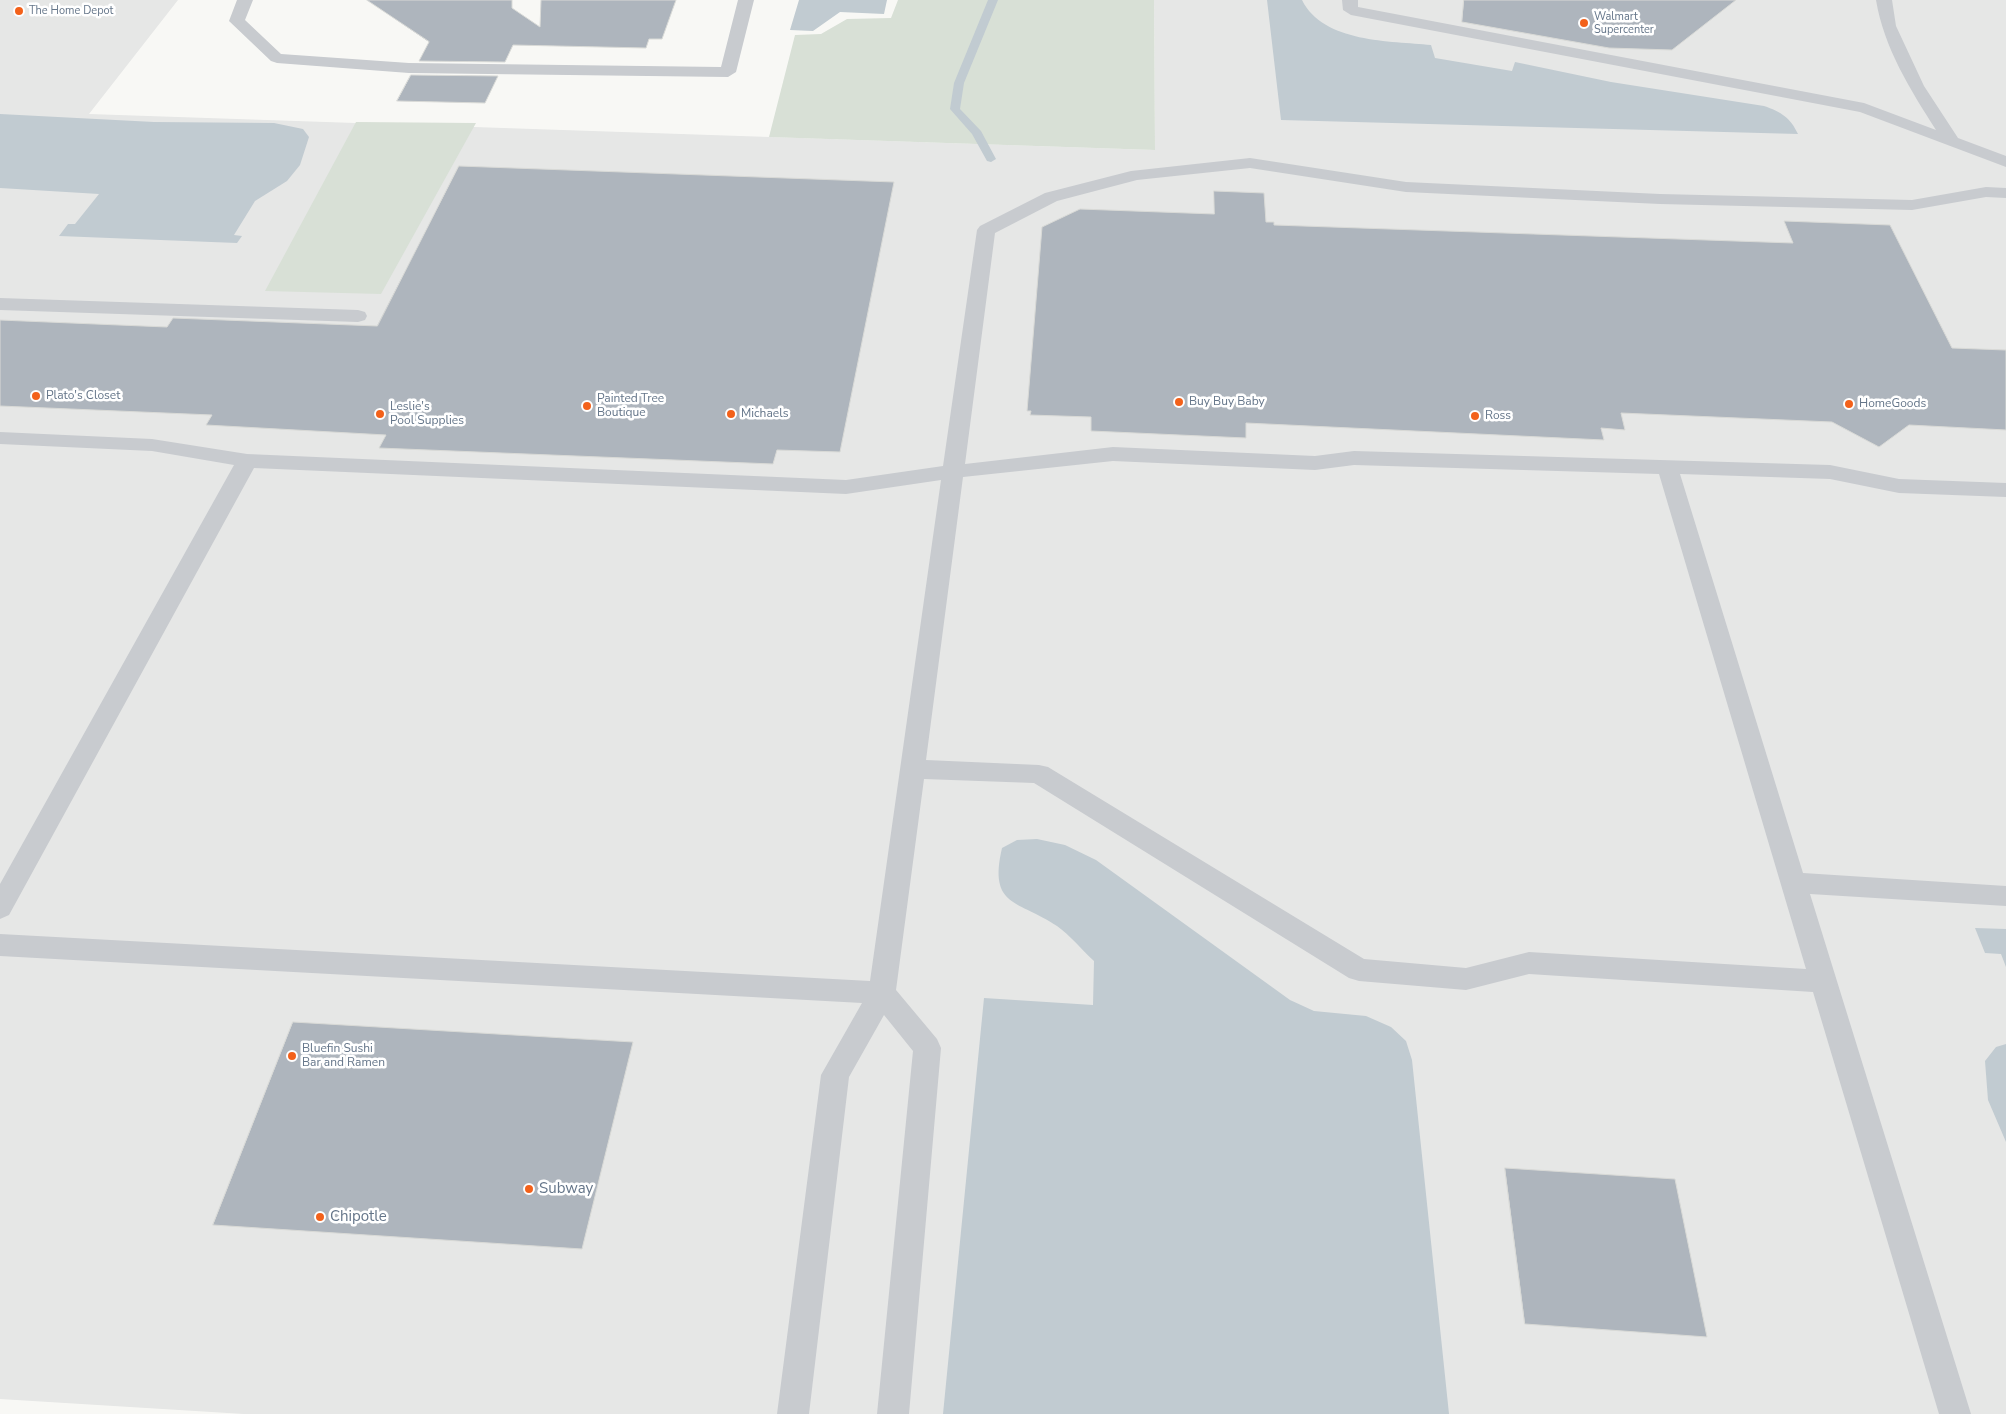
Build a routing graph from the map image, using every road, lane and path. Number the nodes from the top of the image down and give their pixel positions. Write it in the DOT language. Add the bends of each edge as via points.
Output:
graph roads {
  1 [pos="245,0"];
  2 [pos="746,0"];
  3 [pos="1350,0"];
  4 [pos="1884,0"];
  5 [pos="1952,141"];
  6 [pos="2006,162"];
  7 [pos="2006,193"];
  8 [pos="0,304"];
  9 [pos="358,316"];
  10 [pos="0,438"];
  11 [pos="247,461"];
  12 [pos="1667,467"];
  13 [pos="952,472"];
  14 [pos="2006,490"];
  15 [pos="912,769"];
  16 [pos="1794,883"];
  17 [pos="2006,896"];
  18 [pos="0,908"];
  19 [pos="0,944"];
  20 [pos="1824,980"];
  21 [pos="882,993"];
  22 [pos="793,1414"];
  23 [pos="893,1414"];
  24 [pos="1955,1414"];
  1 -- 2 [label="lane" via="237,21 277,58 410,68 728,72"];
  3 -- 5 [label="lane" via="1351,10 1864,108"];
  4 -- 5 [label="lane" via="1888,26 1916,86"];
  5 -- 6 [label="lane"];
  7 -- 13 [label="lane" via="1986,192 1912,205 1660,199 1406,187 1250,163 1137,175 1051,197 986,230"];
  8 -- 9 [label="lane"];
  10 -- 11 [label="lane" via="152,445"];
  11 -- 13 [label="lane" via="846,487"];
  11 -- 18 [label="lane"];
  12 -- 13 [label="lane" via="1354,458 1315,462 1113,454"];
  12 -- 14 [label="lane" via="1830,472 1899,486"];
  12 -- 16 [label="lane"];
  13 -- 15 [label="lane"];
  15 -- 20 [label="lane" via="1039,774 1359,970 1466,979 1528,962"];
  15 -- 21 [label="lane"];
  16 -- 17 [label="lane"];
  16 -- 20 [label="lane"];
  19 -- 21 [label="lane"];
  20 -- 24 [label="lane"];
  21 -- 22 [label="lane" via="835,1075"];
  21 -- 23 [label="lane" via="927,1048"];
}
